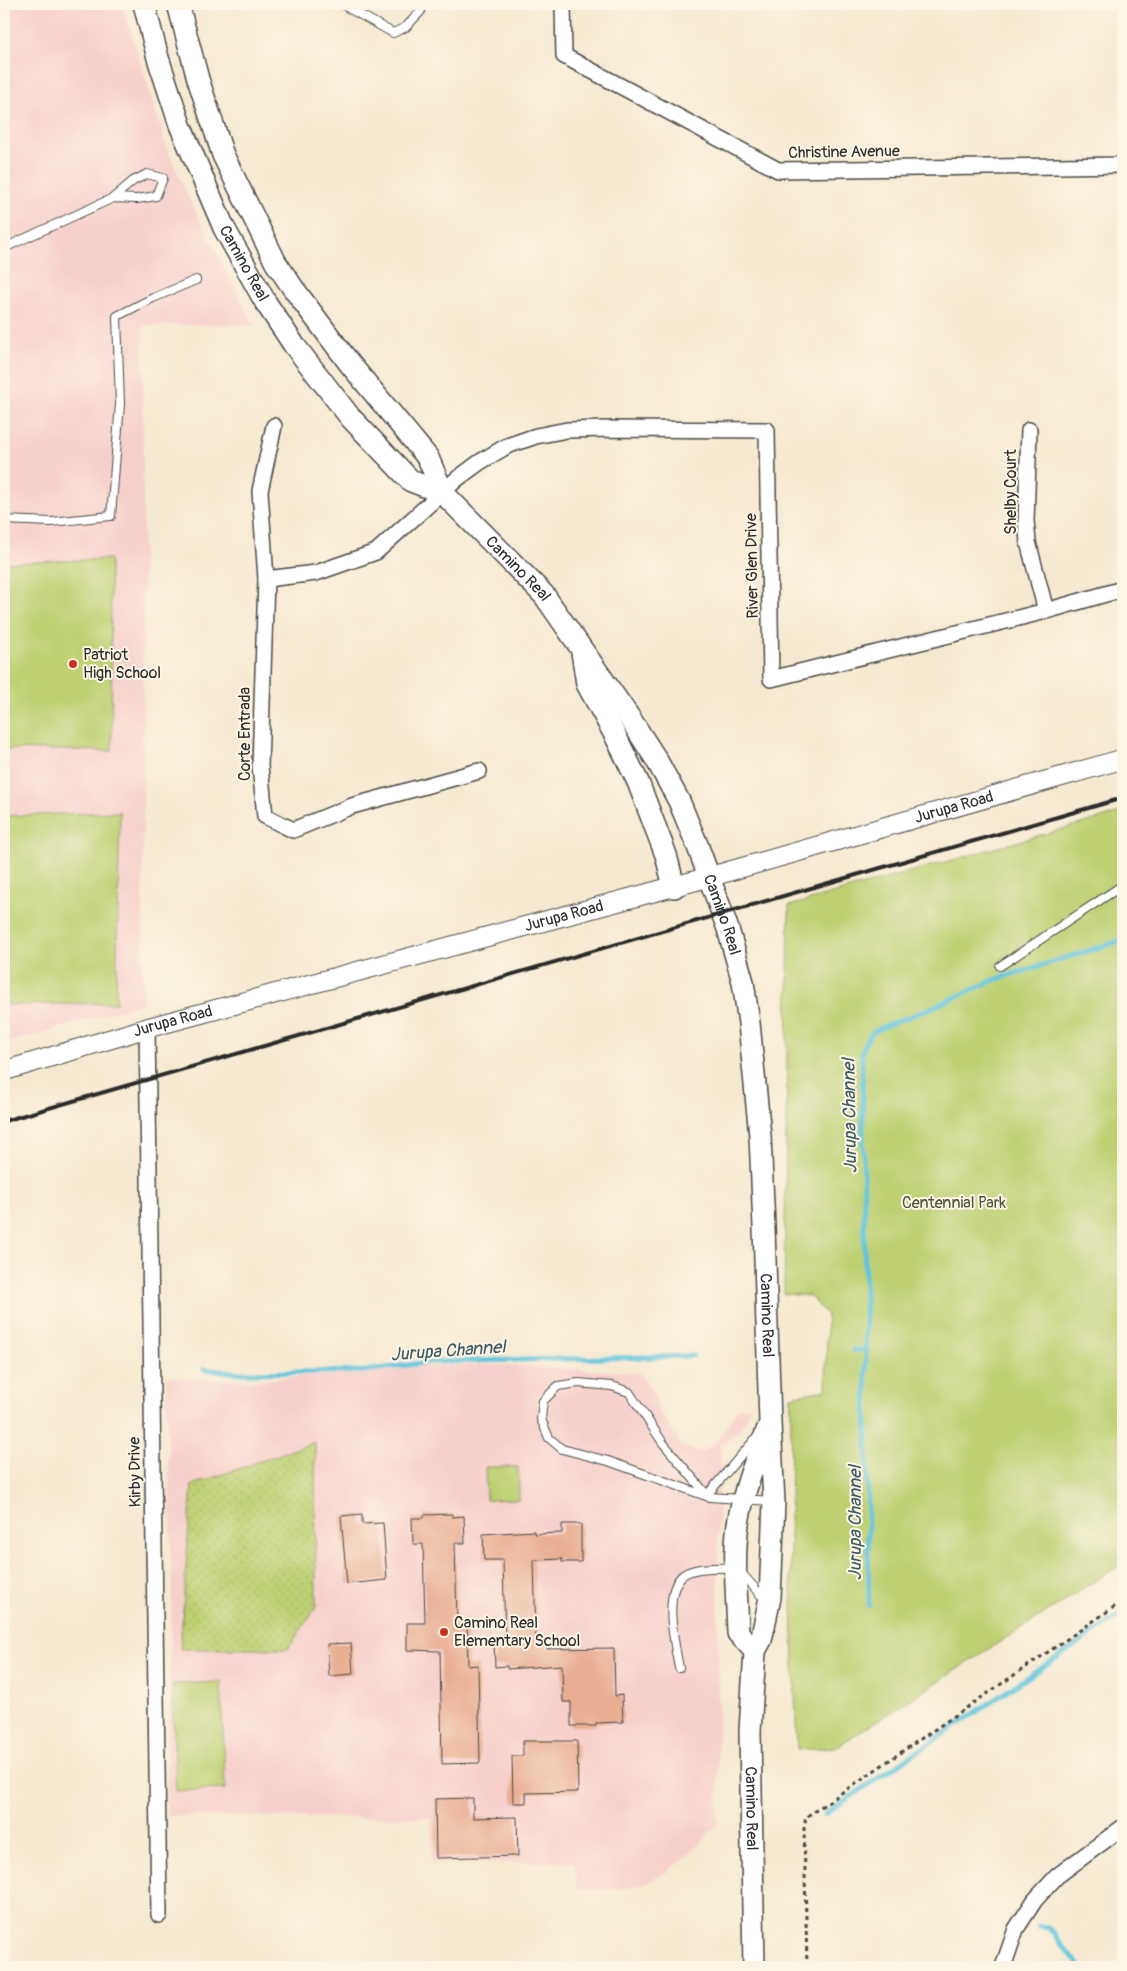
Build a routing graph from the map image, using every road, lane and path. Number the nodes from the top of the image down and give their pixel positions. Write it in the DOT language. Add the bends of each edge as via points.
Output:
graph roads {
  1 [pos="144,4"];
  2 [pos="165,4"];
  3 [pos="178,4"];
  4 [pos="341,4"];
  5 [pos="417,4"];
  6 [pos="563,4"];
  7 [pos="191,53"];
  8 [pos="1123,165"];
  9 [pos="113,198"];
  10 [pos="4,248"];
  11 [pos="196,280"];
  12 [pos="274,426"];
  13 [pos="1029,430"];
  14 [pos="443,493"];
  15 [pos="4,520"];
  16 [pos="266,579"];
  17 [pos="1123,589"];
  18 [pos="1046,611"];
  19 [pos="581,647"];
  20 [pos="1123,760"];
  21 [pos="479,770"];
  22 [pos="709,878"];
  23 [pos="1123,885"];
  24 [pos="674,887"];
  25 [pos="1000,966"];
  26 [pos="147,1028"];
  27 [pos="4,1071"];
  28 [pos="770,1423"];
  29 [pos="707,1495"];
  30 [pos="744,1499"];
  31 [pos="774,1502"];
  32 [pos="736,1568"];
  33 [pos="1123,1601"];
  34 [pos="769,1605"];
  35 [pos="755,1651"];
  36 [pos="679,1668"];
  37 [pos="1123,1827"];
  38 [pos="159,1915"];
  39 [pos="754,1967"];
  40 [pos="807,1967"];
  41 [pos="1003,1967"];
  1 -- 14 [label="main road, Camino Real" via="180,125 224,228 266,303 350,417 411,481"];
  2 -- 7 [label="main road" via="175,41"];
  3 -- 7 [label="main road, Camino Real"];
  4 -- 5 [label="lane" via="394,33 406,27 420,11"];
  6 -- 8 [label="street, Christine Avenue" via="564,56 778,170"];
  7 -- 14 [label="main road, Camino Real" via="223,154 276,263 350,364 428,458"];
  9 -- 9 [label="lane" via="156,196 163,178 147,174 132,181"];
  9 -- 10 [label="lane"];
  11 -- 15 [label="lane" via="117,316 120,404 111,516 51,522"];
  12 -- 16 [label="street, Corte Entrada" via="260,491"];
  13 -- 18 [label="street, Shelby Court" via="1026,521 1028,542"];
  14 -- 16 [label="street" via="376,552 316,573"];
  14 -- 18 [label="street, River Glen Drive" via="480,462 507,446 536,436 567,430 767,430 770,679"];
  14 -- 19 [label="main road, Camino Real" via="544,595"];
  16 -- 21 [label="street, Corte Entrada" via="260,766 265,816 293,830 352,806"];
  17 -- 18 [label="street, River Glen Drive"];
  19 -- 22 [label="main road, Camino Real" via="656,759 679,801"];
  19 -- 24 [label="main road" via="587,684 638,782 666,855"];
  20 -- 22 [label="street, Jurupa Road"];
  22 -- 24 [label="street, Jurupa Road"];
  22 -- 28 [label="main road, Camino Real" via="743,982 749,1023 761,1145"];
  23 -- 25 [label="lane"];
  24 -- 26 [label="street, Jurupa Road"];
  26 -- 27 [label="street, Jurupa Road"];
  26 -- 38 [label="street, Kirby Drive"];
  28 -- 29 [label="lane"];
  28 -- 30 [label="main road, Camino Real"];
  28 -- 31 [label="main road, Camino Real"];
  29 -- 29 [label="lane" via="663,1443 629,1392 612,1386 578,1383 558,1386 543,1401 541,1419 549,1438 562,1449"];
  29 -- 30 [label="lane"];
  30 -- 31 [label="lane"];
  30 -- 32 [label="main road, Camino Real" via="738,1524"];
  31 -- 34 [label="main road, Camino Real"];
  32 -- 34 [label="lane"];
  32 -- 35 [label="main road, Camino Real" via="738,1633"];
  32 -- 36 [label="lane" via="700,1568 683,1574 672,1592 672,1631"];
  33 -- 40 [label="path" via="806,1817"];
  34 -- 35 [label="main road, Camino Real" via="761,1640"];
  35 -- 39 [label="main road, Camino Real" via="750,1731"];
  37 -- 41 [label="street" via="1057,1876 1035,1900 1016,1929"];
}
